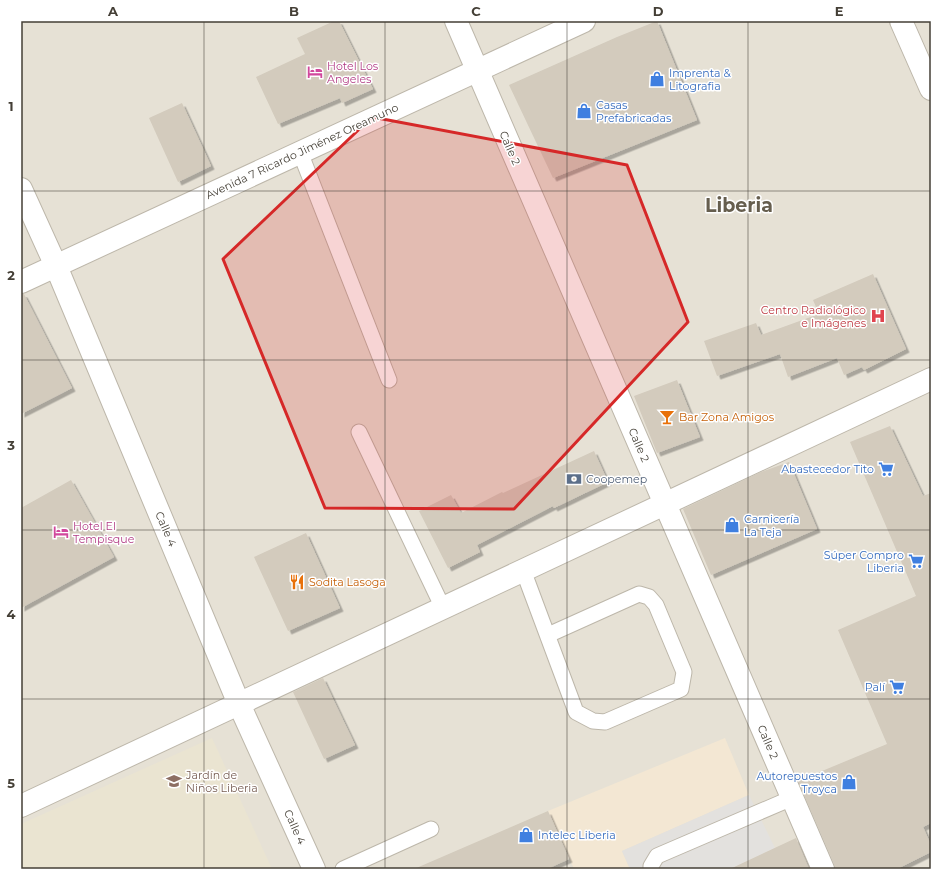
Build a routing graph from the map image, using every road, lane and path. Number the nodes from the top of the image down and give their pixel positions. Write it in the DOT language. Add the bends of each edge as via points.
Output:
graph roads {
  1 [pos="456,21"];
  2 [pos="584,21"];
  3 [pos="901,21"];
  4 [pos="477,70"];
  5 [pos="931,89"];
  6 [pos="300,152"];
  7 [pos="21,189"];
  8 [pos="56,266"];
  9 [pos="21,282"];
  10 [pos="931,379"];
  11 [pos="389,380"];
  12 [pos="359,432"];
  13 [pos="665,504"];
  14 [pos="523,570"];
  15 [pos="443,608"];
  16 [pos="548,635"];
  17 [pos="239,704"];
  18 [pos="792,798"];
  19 [pos="21,806"];
  20 [pos="431,829"];
  21 [pos="314,869"];
  22 [pos="343,869"];
  23 [pos="651,869"];
  24 [pos="823,869"];
  1 -- 4 [label="street, Calle 2"];
  2 -- 4 [label="street, Avenida 7 Ricardo Jiménez Oreamuno"];
  3 -- 5 [label="street"];
  4 -- 6 [label="street, Avenida 7 Ricardo Jiménez Oreamuno"];
  4 -- 13 [label="street, Calle 2"];
  6 -- 8 [label="street, Avenida 7 Ricardo Jiménez Oreamuno"];
  6 -- 11 [label="lane"];
  7 -- 8 [label="street, Calle 4"];
  8 -- 9 [label="street, Avenida 7 Ricardo Jiménez Oreamuno"];
  8 -- 17 [label="street, Calle 4"];
  10 -- 13 [label="street"];
  12 -- 15 [label="lane"];
  13 -- 14 [label="street"];
  13 -- 18 [label="street, Calle 2"];
  14 -- 15 [label="street"];
  14 -- 16 [label="lane"];
  15 -- 17 [label="street"];
  16 -- 16 [label="lane" via="639,594 649,597 656,605 684,672 681,689 605,722 593,721 576,712"];
  17 -- 19 [label="street"];
  17 -- 21 [label="street, Calle 4"];
  18 -- 23 [label="lane" via="657,856"];
  18 -- 24 [label="street, Calle 2"];
  20 -- 22 [label="lane"];
}
